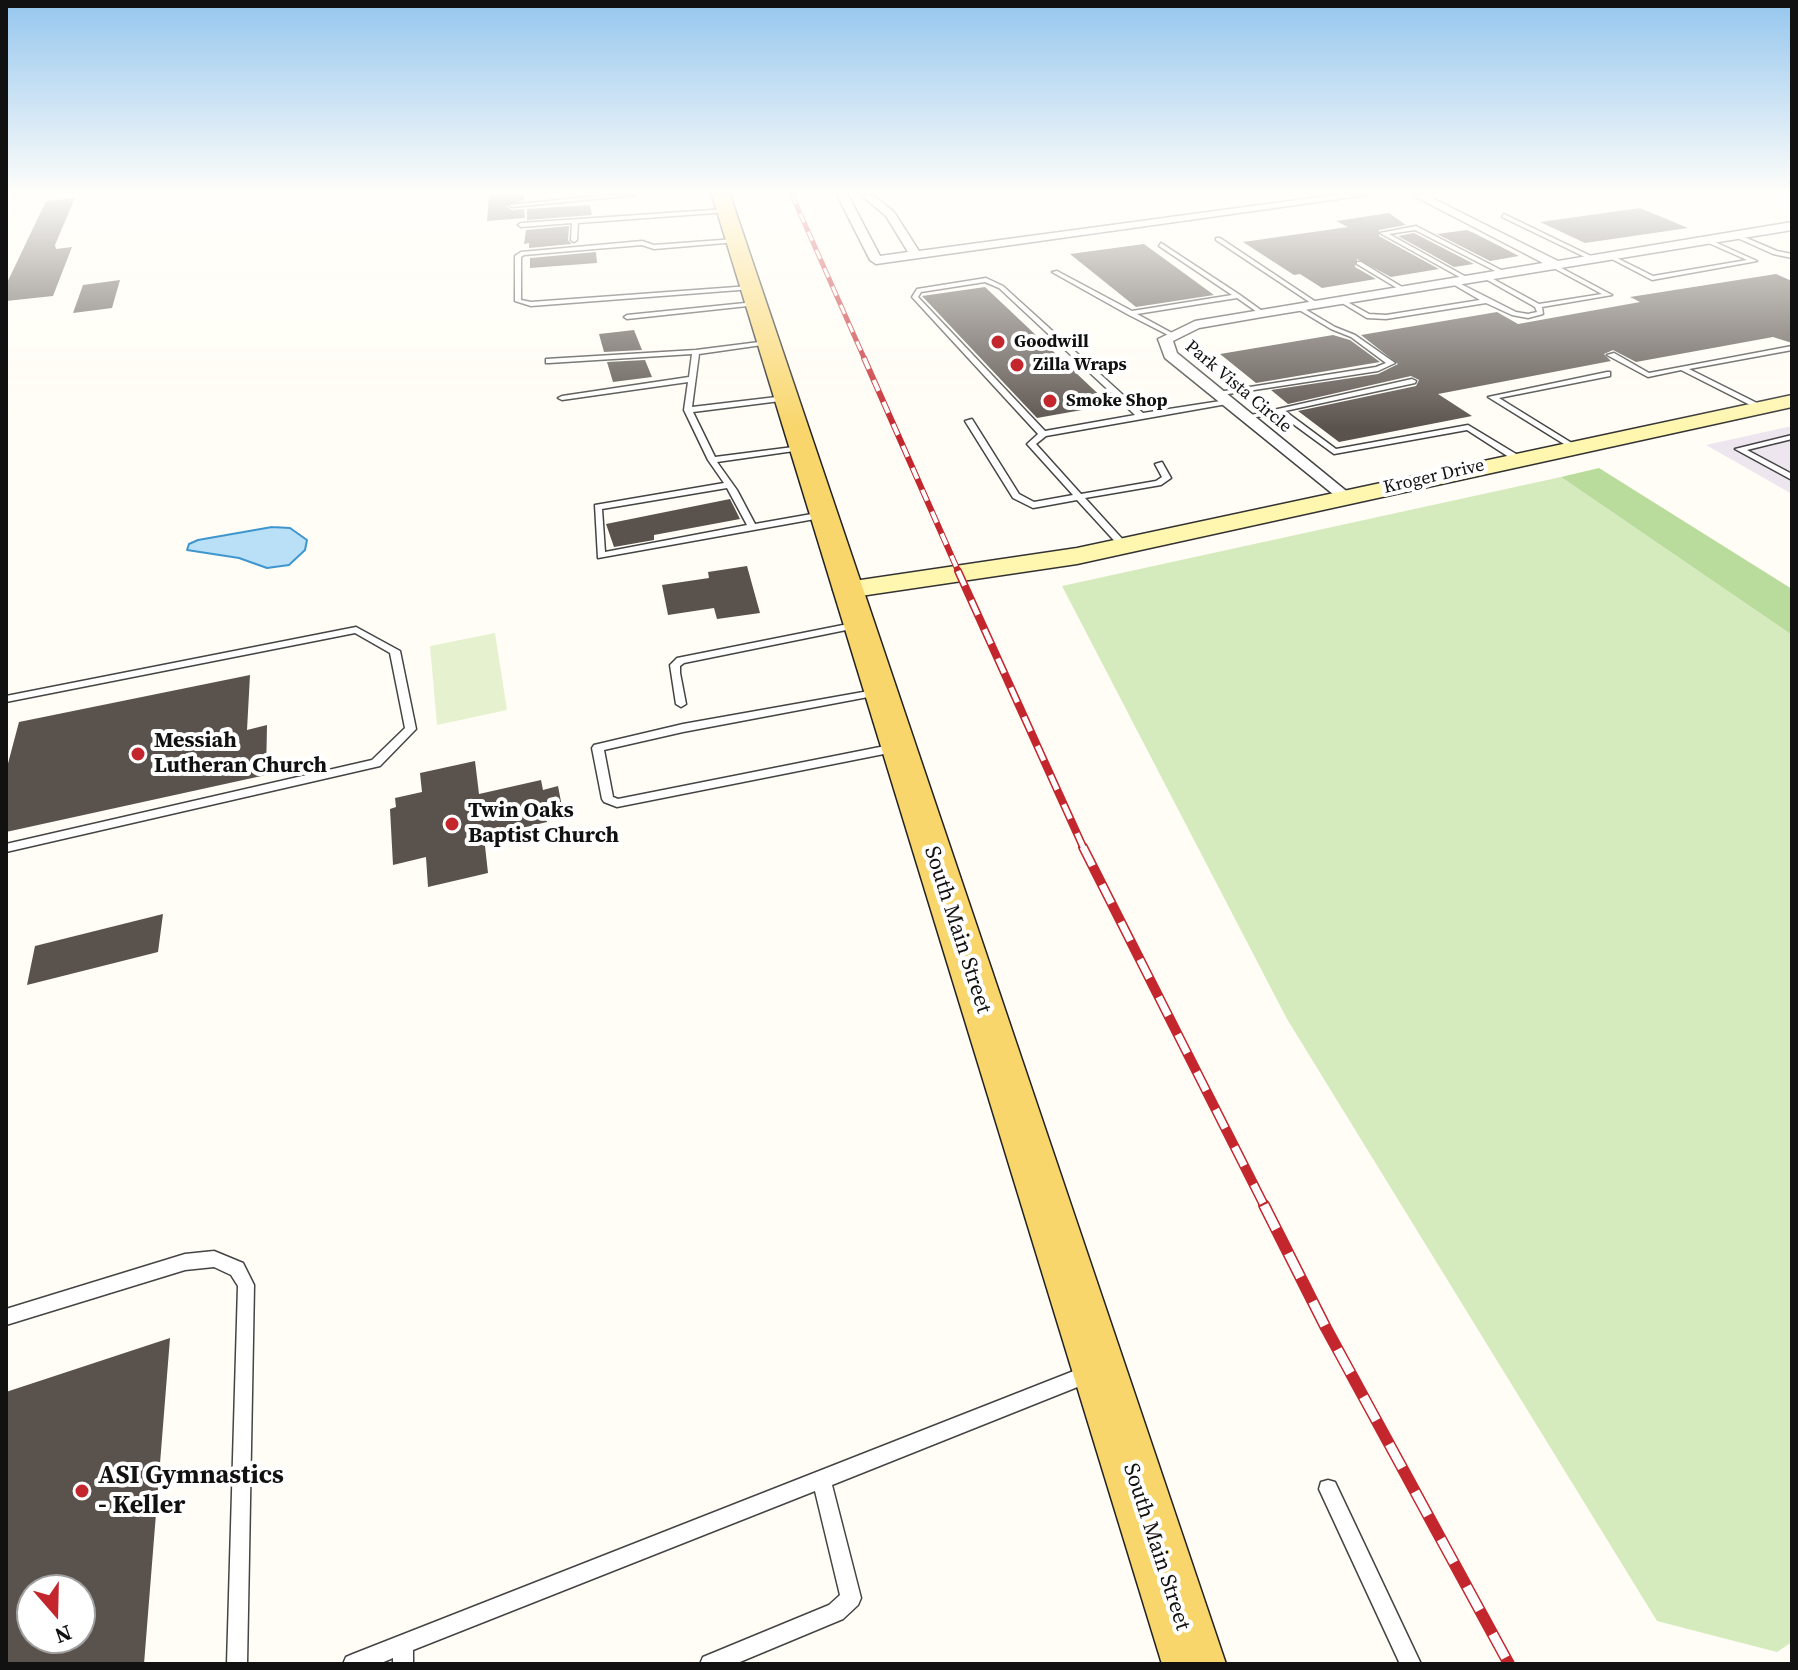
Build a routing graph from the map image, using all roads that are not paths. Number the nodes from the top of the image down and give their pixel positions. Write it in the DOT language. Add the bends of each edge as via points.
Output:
graph roads {
  1 [pos="518,273"];
  2 [pos="745,273"];
  3 [pos="1057,273"];
  4 [pos="1203,273"];
  5 [pos="1269,273"];
  6 [pos="1376,273"];
  7 [pos="1448,273"];
  8 [pos="1503,273"];
  9 [pos="1569,273"];
  10 [pos="1642,273"];
  11 [pos="1682,273"];
  12 [pos="1484,276"];
  13 [pos="1460,280"];
  14 [pos="1404,290"];
  15 [pos="752,296"];
  16 [pos="1238,296"];
  17 [pos="1340,300"];
  18 [pos="1487,301"];
  19 [pos="1316,304"];
  20 [pos="1538,306"];
  21 [pos="1298,307"];
  22 [pos="1129,313"];
  23 [pos="1262,313"];
  24 [pos="627,317"];
  25 [pos="1170,334"];
  26 [pos="767,343"];
  27 [pos="1792,348"];
  28 [pos="696,352"];
  29 [pos="1611,355"];
  30 [pos="549,361"];
  31 [pos="1682,368"];
  32 [pos="1607,374"];
  33 [pos="692,379"];
  34 [pos="1412,381"];
  35 [pos="562,398"];
  36 [pos="785,398"];
  37 [pos="1222,398"];
  38 [pos="1792,401"];
  39 [pos="1760,408"];
  40 [pos="688,410"];
  41 [pos="1279,410"];
  42 [pos="1141,416"];
  43 [pos="1246,417"];
  44 [pos="969,421"];
  45 [pos="1043,434"];
  46 [pos="1792,437"];
  47 [pos="1572,447"];
  48 [pos="801,448"];
  49 [pos="1518,459"];
  50 [pos="712,460"];
  51 [pos="1159,464"];
  52 [pos="1792,477"];
  53 [pos="729,485"];
  54 [pos="1080,498"];
  55 [pos="1344,498"];
  56 [pos="823,515"];
  57 [pos="752,527"];
  58 [pos="1123,545"];
  59 [pos="853,607"];
  60 [pos="880,692"];
  61 [pos="6,699"];
  62 [pos="681,704"];
  63 [pos="898,747"];
  64 [pos="6,848"];
  65 [pos="6,1317"];
  66 [pos="1099,1370"];
  67 [pos="821,1479"];
  68 [pos="1328,1489"];
  69 [pos="403,1654"];
  70 [pos="237,1664"];
  71 [pos="353,1664"];
  72 [pos="710,1664"];
  73 [pos="1194,1664"];
  74 [pos="1411,1664"];
  1 -- 15 [label="lane" via="518,301 531,304"];
  2 -- 15 [label="main road, South Main Street"];
  3 -- 22 [label="lane"];
  4 -- 16 [label="lane"];
  5 -- 19 [label="lane"];
  6 -- 14 [label="lane"];
  7 -- 13 [label="lane"];
  8 -- 12 [label="street, Park Vista Circle"];
  9 -- 20 [label="lane" via="1609,295"];
  10 -- 11 [label="lane" via="1652,278"];
  12 -- 13 [label="street, Park Vista Circle"];
  12 -- 20 [label="lane"];
  13 -- 14 [label="street, Park Vista Circle"];
  13 -- 18 [label="lane"];
  14 -- 17 [label="street, Park Vista Circle"];
  15 -- 24 [label="lane"];
  15 -- 26 [label="main road, South Main Street"];
  16 -- 22 [label="lane"];
  16 -- 23 [label="lane"];
  17 -- 18 [label="lane" via="1367,316 1386,317"];
  17 -- 19 [label="street, Park Vista Circle"];
  18 -- 20 [label="lane" via="1528,316 1541,313"];
  19 -- 21 [label="street, Park Vista Circle"];
  21 -- 23 [label="street, Park Vista Circle"];
  21 -- 37 [label="lane" via="1391,363"];
  22 -- 25 [label="lane"];
  23 -- 25 [label="street, Park Vista Circle"];
  25 -- 37 [label="street, Park Vista Circle" via="1165,339 1170,355"];
  26 -- 28 [label="lane"];
  26 -- 36 [label="main road, South Main Street"];
  27 -- 31 [label="lane"];
  28 -- 30 [label="lane"];
  28 -- 33 [label="lane"];
  29 -- 31 [label="lane" via="1648,375"];
  31 -- 39 [label="lane"];
  32 -- 47 [label="lane" via="1492,397"];
  33 -- 35 [label="lane"];
  33 -- 40 [label="lane"];
  34 -- 41 [label="lane"];
  36 -- 40 [label="lane"];
  36 -- 48 [label="main road, South Main Street"];
  37 -- 42 [label="lane"];
  37 -- 43 [label="street, Park Vista Circle"];
  38 -- 39 [label="main road, Kroger Drive"];
  39 -- 47 [label="main road, Kroger Drive"];
  40 -- 50 [label="lane"];
  41 -- 43 [label="lane"];
  41 -- 49 [label="lane" via="1334,452 1468,427"];
  42 -- 45 [label="lane"];
  42 -- 45 [label="lane" via="1001,287 986,280 919,290 915,297"];
  43 -- 55 [label="street, Park Vista Circle"];
  44 -- 54 [label="lane" via="1022,502"];
  45 -- 54 [label="lane" via="1031,444"];
  46 -- 52 [label="lane" via="1739,449"];
  47 -- 49 [label="main road, Kroger Drive"];
  48 -- 50 [label="lane"];
  48 -- 56 [label="main road, South Main Street"];
  49 -- 55 [label="main road, Kroger Drive"];
  50 -- 53 [label="lane"];
  51 -- 54 [label="lane" via="1167,478 1158,483"];
  53 -- 57 [label="lane"];
  53 -- 57 [label="lane" via="598,507 601,556"];
  54 -- 58 [label="lane"];
  55 -- 58 [label="main road, Kroger Drive"];
  56 -- 57 [label="lane"];
  56 -- 59 [label="main road, South Main Street"];
  58 -- 59 [label="main road, Kroger Drive" via="1013,581"];
  59 -- 60 [label="main road, South Main Street"];
  59 -- 62 [label="lane" via="681,660 675,665"];
  60 -- 63 [label="main road, South Main Street"];
  60 -- 63 [label="lane" via="598,748 608,799 617,803"];
  61 -- 64 [label="lane" via="356,630 395,651 411,729 376,763"];
  63 -- 66 [label="main road, South Main Street"];
  65 -- 70 [label="lane" via="185,1262 214,1259 237,1269 246,1285"];
  66 -- 67 [label="lane"];
  66 -- 73 [label="main road, South Main Street"];
  67 -- 69 [label="lane"];
  67 -- 72 [label="lane" via="851,1598 836,1612"];
  68 -- 74 [label="lane"];
  69 -- 71 [label="lane"];
}
